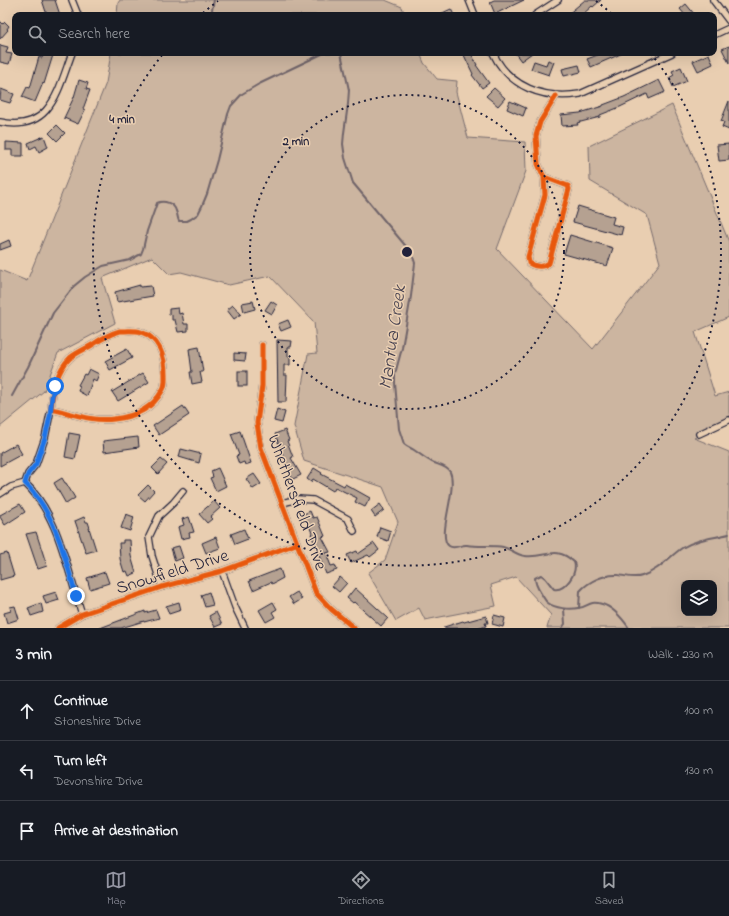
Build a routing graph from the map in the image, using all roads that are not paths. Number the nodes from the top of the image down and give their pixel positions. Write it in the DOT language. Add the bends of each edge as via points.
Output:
graph roads {
  1 [pos="72,0"];
  2 [pos="469,0"];
  3 [pos="558,0"];
  4 [pos="713,0"];
  5 [pos="77,12"];
  6 [pos="474,12"];
  7 [pos="540,12"];
  8 [pos="729,21"];
  9 [pos="729,28"];
  10 [pos="717,33"];
  11 [pos="71,56"];
  12 [pos="494,56"];
  13 [pos="665,56"];
  14 [pos="556,96"];
  15 [pos="0,122"];
  16 [pos="544,177"];
  17 [pos="262,345"];
  18 [pos="51,409"];
  19 [pos="729,420"];
  20 [pos="699,434"];
  21 [pos="25,483"];
  22 [pos="183,491"];
  23 [pos="0,494"];
  24 [pos="282,503"];
  25 [pos="354,531"];
  26 [pos="296,544"];
  27 [pos="222,571"];
  28 [pos="162,588"];
  29 [pos="82,614"];
  30 [pos="58,628"];
  31 [pos="245,628"];
  32 [pos="354,628"];
  1 -- 5 [label="street"];
  2 -- 6 [label="street"];
  3 -- 7 [label="street"];
  4 -- 8 [label="street"];
  9 -- 10 [label="street"];
  11 -- 15 [label="street" via="54,102 43,114 28,123 11,125"];
  12 -- 14 [label="street" via="505,73 518,83 536,92"];
  13 -- 14 [label="street" via="580,94"];
  14 -- 16 [label="street" via="540,122 536,136 538,164"];
  16 -- 16 [label="street" via="545,195 528,257 529,263 540,267 548,263 569,189 568,186"];
  17 -- 24 [label="street, Whethersfield Drive" via="258,438"];
  18 -- 18 [label="street" via="52,396 62,369 70,358 104,337 120,331 140,332 150,336 159,345 164,362 163,391 139,413 112,420 74,416"];
  18 -- 21 [label="street" via="36,464"];
  19 -- 20 [label="street"];
  21 -- 23 [label="street"];
  21 -- 29 [label="street" via="40,501 58,536"];
  22 -- 28 [label="street" via="159,516 149,537"];
  24 -- 25 [label="street" via="298,498 313,500 348,519"];
  24 -- 26 [label="street, Whethersfield Drive"];
  26 -- 27 [label="street, Snowfield Drive"];
  26 -- 32 [label="street, Whethersfield Drive" via="316,593"];
  27 -- 28 [label="street, Snowfield Drive"];
  27 -- 31 [label="street" via="234,607"];
  28 -- 29 [label="street, Snowfield Drive"];
  29 -- 30 [label="street, Snowfield Drive"];
}
